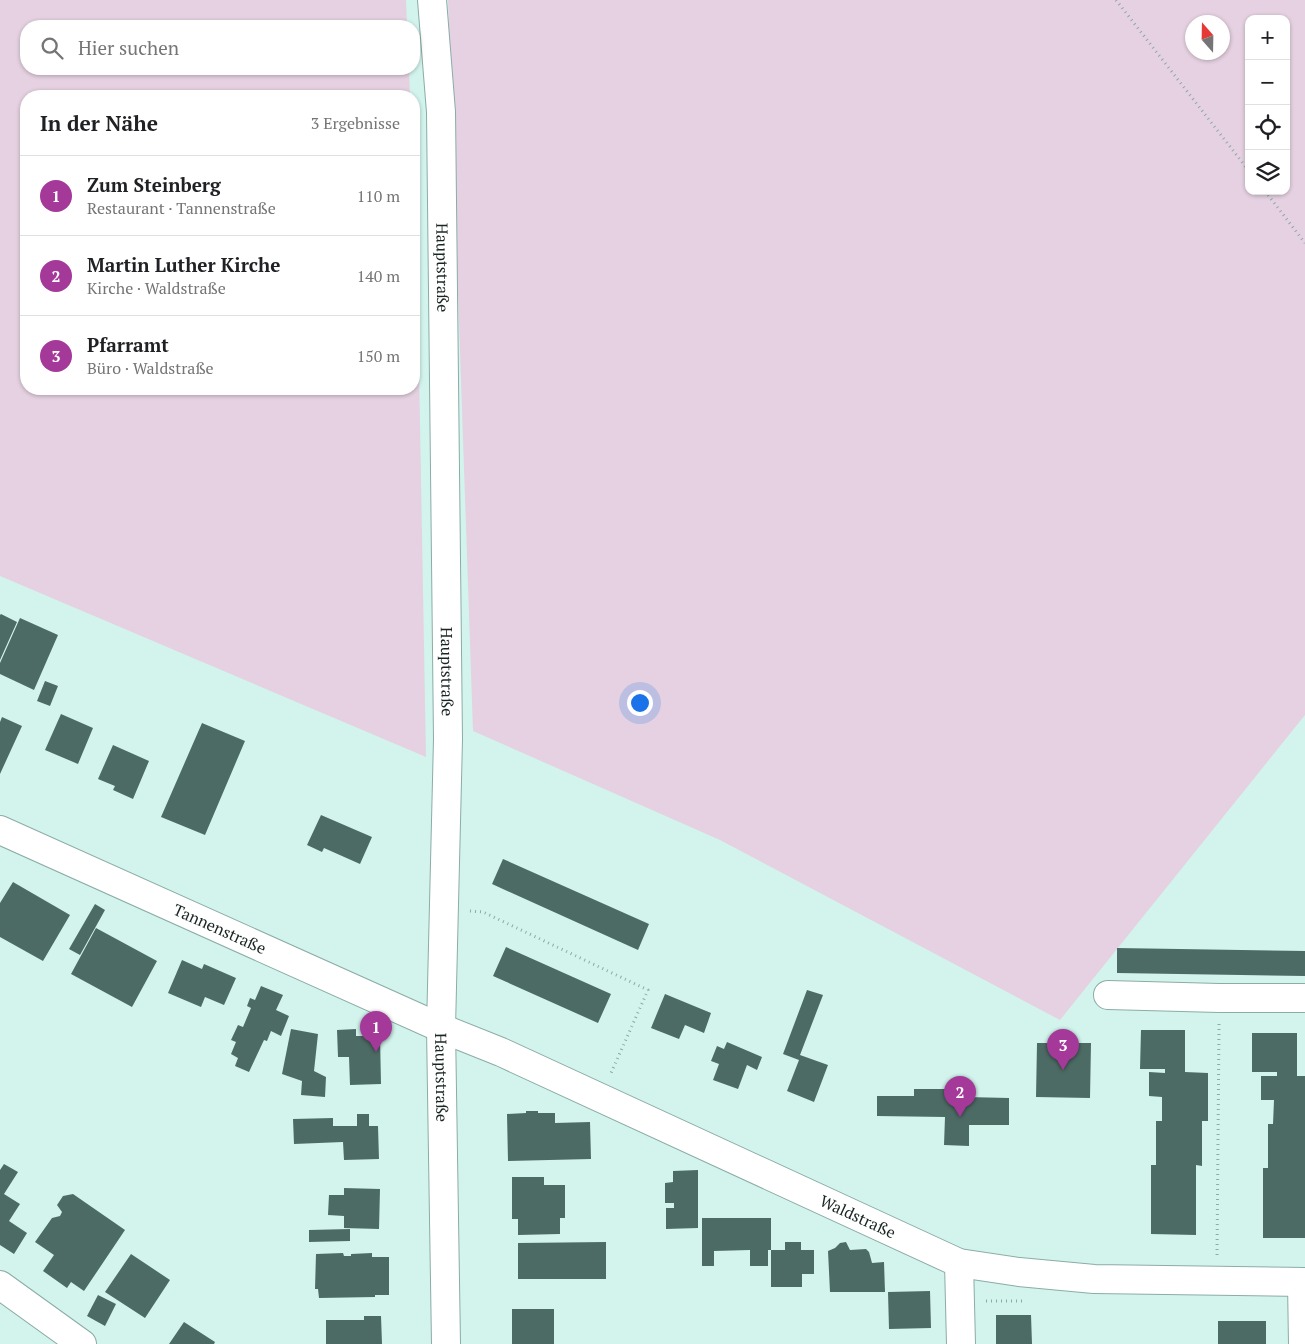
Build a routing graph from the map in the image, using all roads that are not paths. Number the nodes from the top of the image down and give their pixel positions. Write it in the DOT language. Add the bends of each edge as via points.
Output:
graph roads {
  1 [pos="432,0"];
  2 [pos="0,830"];
  3 [pos="1108,995"];
  4 [pos="1305,998"];
  5 [pos="441,1028"];
  6 [pos="959,1263"];
  7 [pos="1304,1282"];
  8 [pos="0,1285"];
  9 [pos="82,1344"];
  10 [pos="446,1344"];
  11 [pos="961,1344"];
  12 [pos="1303,1344"];
  1 -- 5 [label="street, Hauptstraße" via="441,112 448,739"];
  2 -- 5 [label="street, Tannenstraße"];
  3 -- 4 [label="street"];
  5 -- 6 [label="street, Waldstraße" via="501,1052"];
  5 -- 10 [label="street, Hauptstraße"];
  6 -- 7 [label="street, Waldstraße" via="1094,1279"];
  6 -- 11 [label="street"];
  7 -- 12 [label="street"];
  8 -- 9 [label="street"];
}
